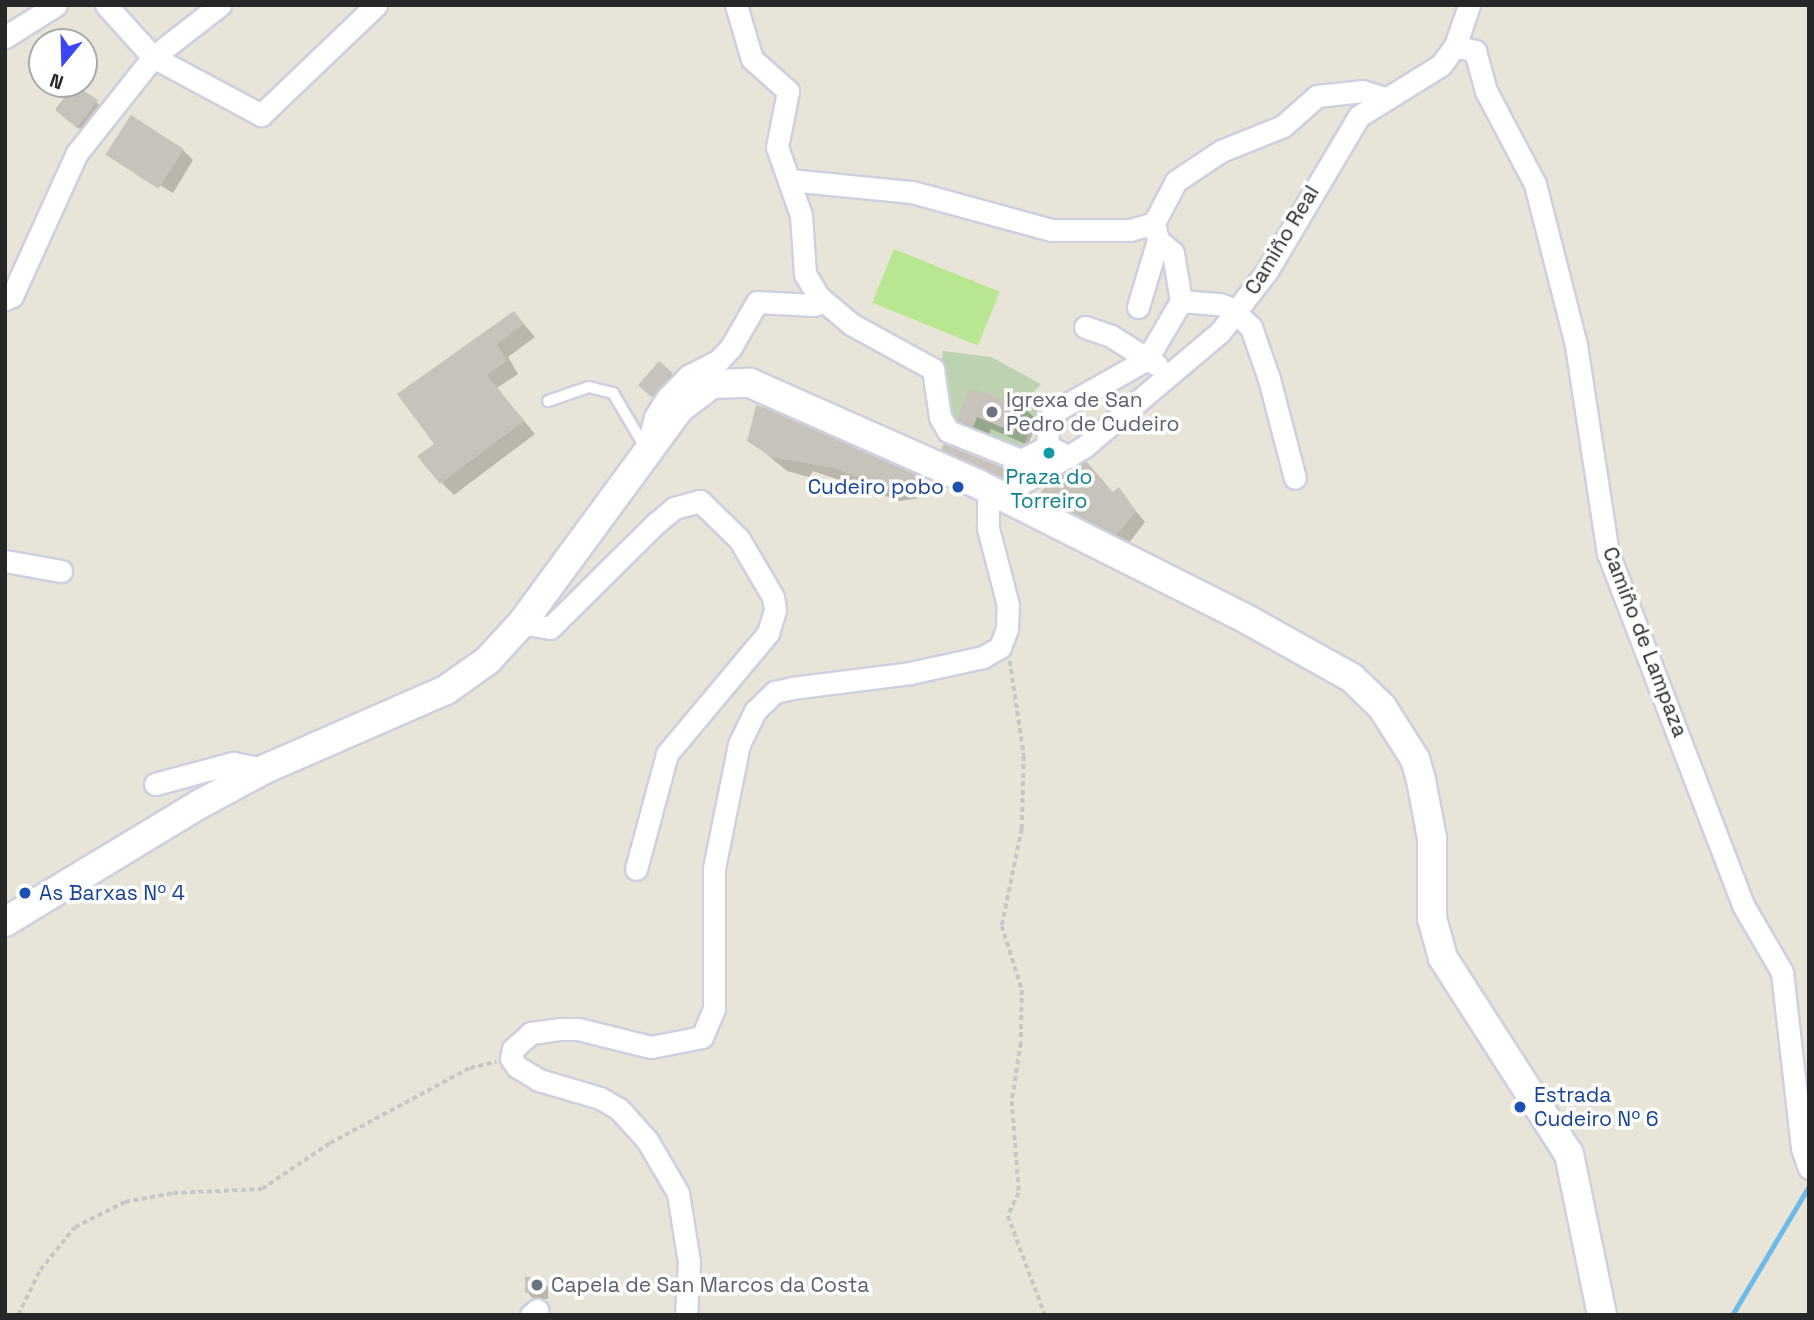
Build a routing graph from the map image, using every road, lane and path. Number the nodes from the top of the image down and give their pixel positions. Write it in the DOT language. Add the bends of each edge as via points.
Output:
graph roads {
  1 [pos="57,5"];
  2 [pos="106,5"];
  3 [pos="220,5"];
  4 [pos="376,5"];
  5 [pos="736,5"];
  6 [pos="1469,5"];
  7 [pos="5,37"];
  8 [pos="1455,46"];
  9 [pos="153,57"];
  10 [pos="1385,98"];
  11 [pos="789,180"];
  12 [pos="1156,232"];
  13 [pos="1150,276"];
  14 [pos="1179,293"];
  15 [pos="5,299"];
  16 [pos="823,301"];
  17 [pos="1138,307"];
  18 [pos="1238,312"];
  19 [pos="1085,327"];
  20 [pos="1147,359"];
  21 [pos="1170,375"];
  22 [pos="548,401"];
  23 [pos="1048,446"];
  24 [pos="647,450"];
  25 [pos="1069,457"];
  26 [pos="1295,478"];
  27 [pos="1000,495"];
  28 [pos="5,561"];
  29 [pos="61,571"];
  30 [pos="522,623"];
  31 [pos="1005,638"];
  32 [pos="265,769"];
  33 [pos="155,784"];
  34 [pos="636,869"];
  35 [pos="5,922"];
  36 [pos="511,1058"];
  37 [pos="1809,1168"];
  38 [pos="18,1315"];
  39 [pos="686,1315"];
  40 [pos="1045,1315"];
  41 [pos="1602,1315"];
  1 -- 7 [label="street"];
  2 -- 9 [label="street"];
  3 -- 9 [label="street"];
  4 -- 9 [label="street" via="261,115"];
  5 -- 11 [label="street" via="752,59 788,91 777,147"];
  6 -- 8 [label="street"];
  8 -- 10 [label="street, Camiño Real" via="1441,65"];
  8 -- 37 [label="street, Camiño de Lampaza" via="1475,51 1486,91 1535,184 1576,345 1608,554 1743,905 1782,972 1802,1148"];
  9 -- 15 [label="street" via="77,153 12,296"];
  10 -- 12 [label="street" via="1362,91 1317,96 1283,126 1222,151 1175,181"];
  10 -- 18 [label="street, Camiño Real" via="1365,109 1350,127"];
  11 -- 12 [label="street" via="912,192 1052,230"];
  11 -- 16 [label="street" via="802,215 806,274"];
  12 -- 13 [label="street"];
  12 -- 14 [label="street" via="1173,253"];
  13 -- 14 [label="street"];
  13 -- 17 [label="street"];
  14 -- 18 [label="street"];
  14 -- 20 [label="street"];
  16 -- 23 [label="street" via="851,324 933,369 940,417 948,431 1021,460"];
  16 -- 24 [label="street" via="814,305 757,302 719,360 688,376 667,398 655,417"];
  18 -- 21 [label="street, Camiño Real"];
  18 -- 26 [label="street" via="1251,327 1269,379"];
  19 -- 20 [label="street"];
  20 -- 21 [label="street"];
  20 -- 23 [label="street" via="1057,410 1048,421"];
  21 -- 25 [label="street, Camiño Real"];
  22 -- 24 [label="lane" via="589,387 613,393"];
  23 -- 25 [label="street"];
  24 -- 27 [label="street" via="680,408 701,390 720,383 750,383"];
  24 -- 30 [label="street"];
  25 -- 27 [label="street, Camiño Real"];
  27 -- 31 [label="street" via="985,510 1006,592"];
  27 -- 41 [label="street" via="1317,656 1364,689 1394,723 1415,759 1427,804 1432,918 1443,958 1569,1154"];
  28 -- 29 [label="street"];
  30 -- 32 [label="street" via="488,660 446,690"];
  30 -- 34 [label="street" via="550,628 674,508 701,501 739,539 773,597 775,610 768,633 667,754"];
  31 -- 36 [label="street" via="993,652 972,660 893,676 792,688 765,699 739,744 714,868 714,1009 702,1037 651,1047 578,1029 543,1031 524,1036"];
  31 -- 40 [label="path" via="1024,756 1022,829 1002,926 1022,990 1021,1043 1012,1101 1019,1193 1008,1216"];
  32 -- 33 [label="street" via="233,763"];
  32 -- 35 [label="street"];
  36 -- 38 [label="path" via="470,1068 330,1143 262,1189 173,1193 125,1202 75,1227 40,1270"];
  36 -- 39 [label="street" via="539,1080 585,1091 610,1103 647,1140 678,1193 690,1262"];
}
